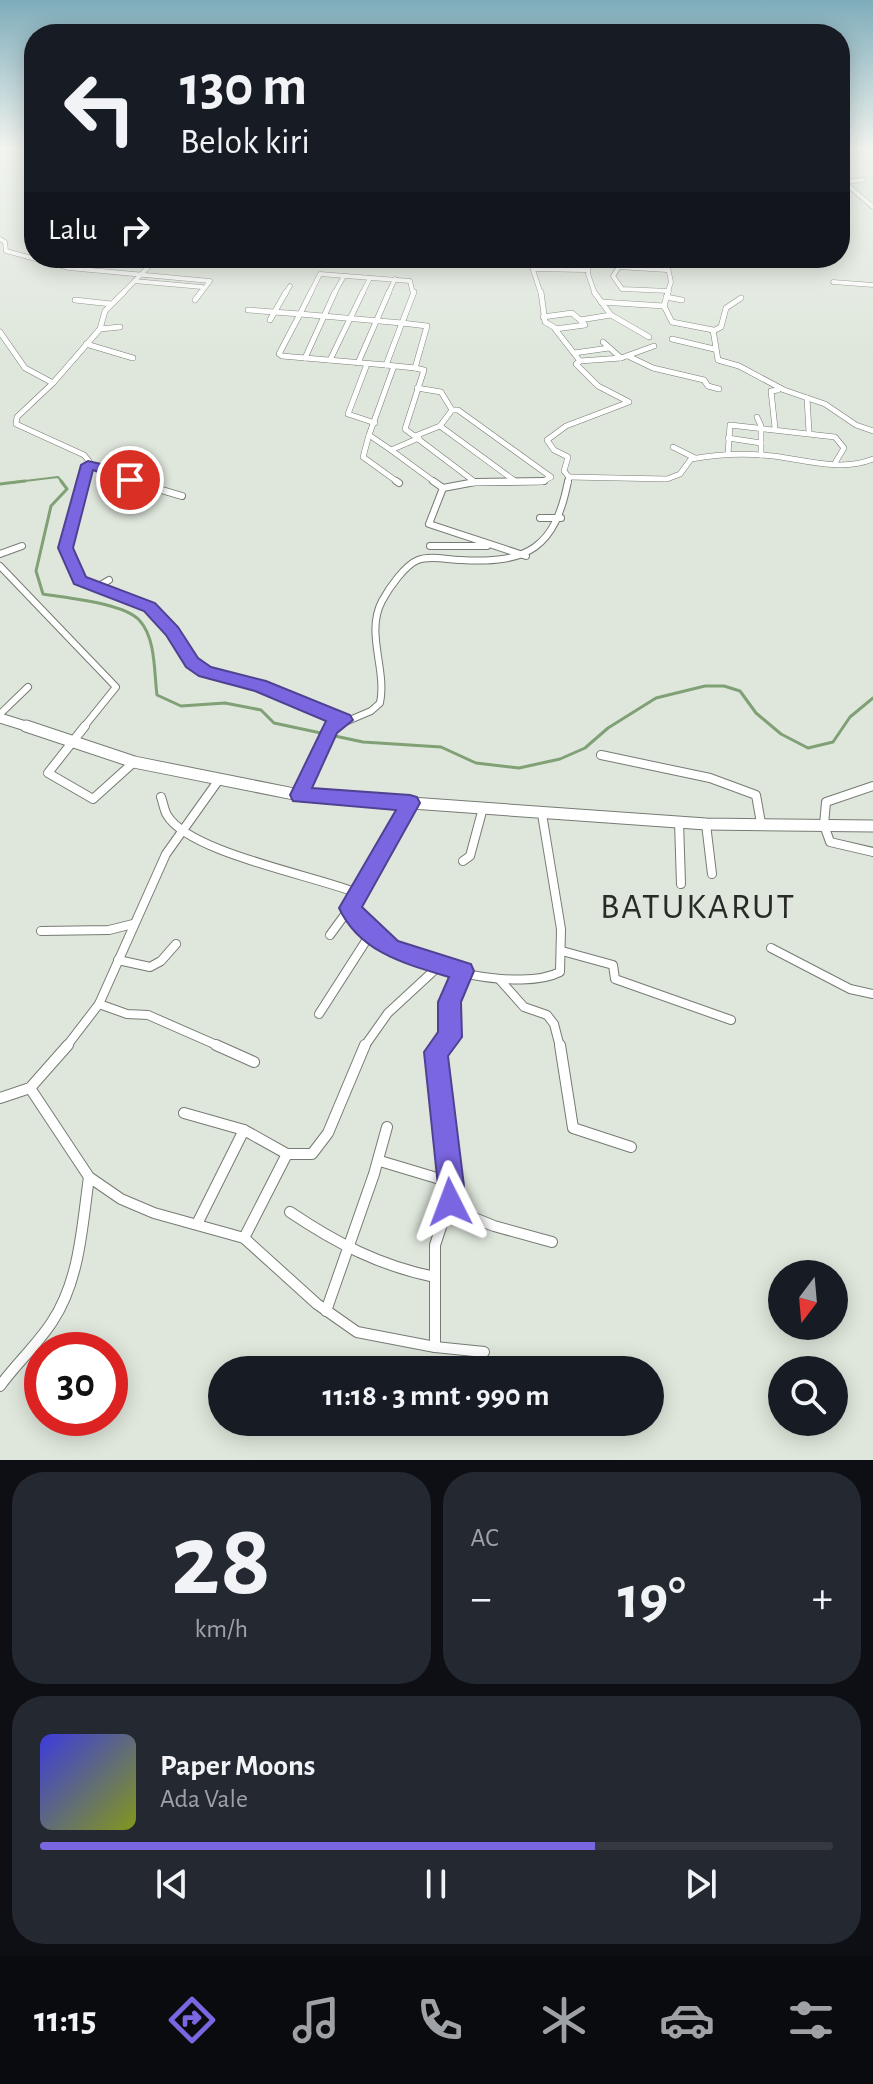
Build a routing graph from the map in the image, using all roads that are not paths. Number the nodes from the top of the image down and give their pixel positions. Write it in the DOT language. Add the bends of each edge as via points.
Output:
graph roads {
  1 [pos="0,239"];
  2 [pos="24,257"];
  3 [pos="69,268"];
  4 [pos="148,268"];
  5 [pos="618,268"];
  6 [pos="632,268"];
  7 [pos="180,269"];
  8 [pos="533,269"];
  9 [pos="644,269"];
  10 [pos="586,270"];
  11 [pos="667,270"];
  12 [pos="141,275"];
  13 [pos="344,276"];
  14 [pos="641,276"];
  15 [pos="370,278"];
  16 [pos="174,279"];
  17 [pos="395,279"];
  18 [pos="134,281"];
  19 [pos="833,282"];
  20 [pos="873,285"];
  21 [pos="290,286"];
  22 [pos="202,287"];
  23 [pos="414,292"];
  24 [pos="426,293"];
  25 [pos="667,294"];
  26 [pos="741,298"];
  27 [pos="75,300"];
  28 [pos="195,300"];
  29 [pos="682,300"];
  30 [pos="601,302"];
  31 [pos="111,304"];
  32 [pos="664,306"];
  33 [pos="248,310"];
  34 [pos="274,312"];
  35 [pos="297,315"];
  36 [pos="611,315"];
  37 [pos="322,317"];
  38 [pos="543,317"];
  39 [pos="348,319"];
  40 [pos="270,320"];
  41 [pos="580,320"];
  42 [pos="377,321"];
  43 [pos="402,323"];
  44 [pos="120,327"];
  45 [pos="100,329"];
  46 [pos="557,329"];
  47 [pos="713,331"];
  48 [pos="0,332"];
  49 [pos="649,337"];
  50 [pos="672,339"];
  51 [pos="603,342"];
  52 [pos="104,343"];
  53 [pos="86,344"];
  54 [pos="654,346"];
  55 [pos="94,347"];
  56 [pos="609,348"];
  57 [pos="714,349"];
  58 [pos="574,353"];
  59 [pos="624,357"];
  60 [pos="133,358"];
  61 [pos="305,358"];
  62 [pos="330,360"];
  63 [pos="580,361"];
  64 [pos="358,363"];
  65 [pos="367,364"];
  66 [pos="386,366"];
  67 [pos="394,366"];
  68 [pos="415,368"];
  69 [pos="53,383"];
  70 [pos="417,388"];
  71 [pos="719,389"];
  72 [pos="784,390"];
  73 [pos="807,398"];
  74 [pos="452,410"];
  75 [pos="757,417"];
  76 [pos="375,423"];
  77 [pos="440,426"];
  78 [pos="761,426"];
  79 [pos="775,428"];
  80 [pos="873,431"];
  81 [pos="809,432"];
  82 [pos="369,435"];
  83 [pos="417,437"];
  84 [pos="728,438"];
  85 [pos="761,443"];
  86 [pos="673,447"];
  87 [pos="391,450"];
  88 [pos="728,454"];
  89 [pos="761,455"];
  90 [pos="695,458"];
  91 [pos="873,459"];
  92 [pos="835,463"];
  93 [pos="88,465"];
  94 [pos="568,476"];
  95 [pos="515,481"];
  96 [pos="475,482"];
  97 [pos="399,483"];
  98 [pos="443,488"];
  99 [pos="182,496"];
  100 [pos="540,518"];
  101 [pos="561,518"];
  102 [pos="22,546"];
  103 [pos="430,546"];
  104 [pos="497,546"];
  105 [pos="0,554"];
  106 [pos="526,556"];
  107 [pos="0,566"];
  108 [pos="109,580"];
  109 [pos="97,587"];
  110 [pos="28,687"];
  111 [pos="2,713"];
  112 [pos="344,720"];
  113 [pos="72,741"];
  114 [pos="601,755"];
  115 [pos="134,762"];
  116 [pos="218,781"];
  117 [pos="873,786"];
  118 [pos="299,795"];
  119 [pos="161,797"];
  120 [pos="410,803"];
  121 [pos="483,808"];
  122 [pos="542,814"];
  123 [pos="679,822"];
  124 [pos="761,823"];
  125 [pos="706,824"];
  126 [pos="824,825"];
  127 [pos="873,826"];
  128 [pos="184,830"];
  129 [pos="873,852"];
  130 [pos="463,861"];
  131 [pos="712,874"];
  132 [pos="681,884"];
  133 [pos="360,894"];
  134 [pos="350,908"];
  135 [pos="133,924"];
  136 [pos="41,931"];
  137 [pos="371,933"];
  138 [pos="330,935"];
  139 [pos="176,944"];
  140 [pos="771,948"];
  141 [pos="562,951"];
  142 [pos="118,960"];
  143 [pos="440,965"];
  144 [pos="463,971"];
  145 [pos="500,980"];
  146 [pos="873,994"];
  147 [pos="99,1004"];
  148 [pos="319,1014"];
  149 [pos="731,1020"];
  150 [pos="254,1062"];
  151 [pos="30,1088"];
  152 [pos="0,1098"];
  153 [pos="184,1113"];
  154 [pos="387,1127"];
  155 [pos="244,1130"];
  156 [pos="631,1147"];
  157 [pos="287,1154"];
  158 [pos="380,1161"];
  159 [pos="89,1177"];
  160 [pos="450,1182"];
  161 [pos="447,1207"];
  162 [pos="290,1212"];
  163 [pos="197,1224"];
  164 [pos="244,1238"];
  165 [pos="552,1242"];
  166 [pos="345,1250"];
  167 [pos="435,1277"];
  168 [pos="326,1311"];
  169 [pos="435,1347"];
  170 [pos="484,1352"];
  171 [pos="0,1386"];
  1 -- 2 [label="street" via="6,251"];
  3 -- 12 [label="street"];
  4 -- 12 [label="street"];
  5 -- 25 [label="street" via="613,276 622,289"];
  6 -- 9 [label="street"];
  7 -- 16 [label="street"];
  8 -- 10 [label="street"];
  8 -- 38 [label="street"];
  9 -- 11 [label="street"];
  9 -- 14 [label="street"];
  10 -- 30 [label="street"];
  11 -- 25 [label="street"];
  12 -- 16 [label="street"];
  12 -- 18 [label="street"];
  13 -- 15 [label="street"];
  13 -- 35 [label="street" via="320,274"];
  13 -- 37 [label="street"];
  15 -- 17 [label="street"];
  15 -- 39 [label="street"];
  16 -- 28 [label="street" via="210,281"];
  17 -- 23 [label="street" via="410,281"];
  17 -- 42 [label="street"];
  18 -- 22 [label="street"];
  18 -- 31 [label="street"];
  19 -- 20 [label="street"];
  21 -- 34 [label="street"];
  23 -- 24 [label="street"];
  23 -- 43 [label="street"];
  25 -- 29 [label="street"];
  25 -- 32 [label="street"];
  26 -- 47 [label="street" via="726,308 721,327"];
  27 -- 31 [label="street"];
  30 -- 32 [label="street"];
  30 -- 36 [label="street"];
  31 -- 45 [label="street"];
  32 -- 47 [label="street" via="673,322"];
  33 -- 34 [label="street"];
  34 -- 35 [label="street"];
  34 -- 40 [label="street"];
  35 -- 37 [label="street"];
  35 -- 61 [label="street" via="279,354"];
  36 -- 41 [label="street"];
  36 -- 49 [label="street"];
  37 -- 39 [label="street"];
  37 -- 61 [label="street"];
  38 -- 41 [label="street" via="572,313"];
  38 -- 46 [label="street"];
  39 -- 42 [label="street"];
  39 -- 62 [label="street"];
  41 -- 46 [label="street" via="585,325"];
  42 -- 43 [label="street"];
  42 -- 64 [label="street"];
  43 -- 66 [label="street"];
  43 -- 68 [label="street" via="427,327"];
  44 -- 45 [label="street"];
  45 -- 53 [label="street"];
  46 -- 58 [label="street"];
  47 -- 57 [label="street"];
  48 -- 69 [label="street" via="25,368"];
  50 -- 57 [label="street"];
  51 -- 56 [label="street"];
  52 -- 55 [label="street"];
  53 -- 55 [label="street"];
  53 -- 69 [label="street"];
  54 -- 59 [label="street"];
  55 -- 60 [label="street"];
  56 -- 58 [label="street"];
  56 -- 59 [label="street"];
  57 -- 72 [label="street" via="718,360"];
  58 -- 63 [label="street"];
  59 -- 63 [label="street"];
  59 -- 71 [label="street"];
  61 -- 62 [label="street"];
  62 -- 64 [label="street"];
  63 -- 94 [label="street" via="576,364 590,379 629,402 557,429 547,441 567,459"];
  64 -- 65 [label="street"];
  65 -- 66 [label="street"];
  65 -- 76 [label="street" via="348,414"];
  66 -- 67 [label="street"];
  67 -- 68 [label="street"];
  67 -- 76 [label="street"];
  68 -- 70 [label="street" via="424,370"];
  69 -- 93 [label="street" via="26,406 16,424 86,456"];
  70 -- 74 [label="street" via="439,391"];
  70 -- 83 [label="street" via="404,427"];
  72 -- 73 [label="street"];
  72 -- 79 [label="street" via="771,391"];
  73 -- 80 [label="street"];
  73 -- 81 [label="street"];
  74 -- 77 [label="street"];
  74 -- 95 [label="street" via="480,424 551,477"];
  75 -- 78 [label="street"];
  76 -- 82 [label="street"];
  77 -- 83 [label="street"];
  77 -- 95 [label="street"];
  78 -- 79 [label="street"];
  78 -- 84 [label="street" via="731,424"];
  78 -- 85 [label="street"];
  79 -- 81 [label="street"];
  81 -- 92 [label="street" via="836,437 844,448"];
  82 -- 87 [label="street"];
  82 -- 97 [label="street" via="363,457"];
  83 -- 87 [label="street"];
  83 -- 96 [label="street"];
  84 -- 85 [label="street"];
  84 -- 88 [label="street"];
  85 -- 89 [label="street"];
  86 -- 90 [label="street"];
  87 -- 98 [label="street"];
  88 -- 89 [label="street"];
  88 -- 90 [label="street"];
  89 -- 92 [label="street"];
  90 -- 94 [label="street" via="674,478 661,480"];
  91 -- 92 [label="street" via="854,469"];
  93 -- 99 [label="street"];
  93 -- 109 [label="street" via="65,548 80,580"];
  94 -- 101 [label="street"];
  95 -- 96 [label="street"];
  96 -- 98 [label="street"];
  98 -- 104 [label="street" via="429,524"];
  100 -- 101 [label="street"];
  101 -- 106 [label="street"];
  102 -- 105 [label="street"];
  103 -- 104 [label="street"];
  104 -- 106 [label="street"];
  106 -- 112 [label="street" via="497,562 413,562 375,614 380,703"];
  107 -- 113 [label="street" via="116,685"];
  108 -- 109 [label="street"];
  109 -- 112 [label="street" via="150,607 192,663 205,672 260,686"];
  110 -- 111 [label="street"];
  111 -- 113 [label="street"];
  112 -- 118 [label="street" via="325,738"];
  113 -- 115 [label="street"];
  113 -- 115 [label="street" via="48,773 90,798 97,798"];
  114 -- 124 [label="street" via="710,778 756,795"];
  115 -- 116 [label="street"];
  116 -- 118 [label="street"];
  116 -- 128 [label="street"];
  117 -- 126 [label="street" via="826,802"];
  118 -- 120 [label="street"];
  119 -- 128 [label="street" via="163,808"];
  120 -- 121 [label="street"];
  120 -- 133 [label="street"];
  121 -- 122 [label="street"];
  121 -- 130 [label="street" via="471,854"];
  122 -- 123 [label="street"];
  122 -- 141 [label="street"];
  123 -- 125 [label="street"];
  123 -- 132 [label="street"];
  124 -- 125 [label="street"];
  124 -- 126 [label="street"];
  125 -- 131 [label="street"];
  126 -- 127 [label="street"];
  126 -- 129 [label="street" via="830,842"];
  128 -- 133 [label="street" via="243,859"];
  128 -- 135 [label="street" via="166,854"];
  133 -- 134 [label="street"];
  134 -- 137 [label="street"];
  134 -- 138 [label="street"];
  135 -- 136 [label="street" via="109,930"];
  135 -- 142 [label="street"];
  137 -- 143 [label="street" via="391,949"];
  137 -- 148 [label="street"];
  139 -- 142 [label="street" via="150,967"];
  140 -- 146 [label="street" via="850,989"];
  141 -- 145 [label="street" via="560,972 551,979"];
  141 -- 149 [label="street" via="613,965 615,979"];
  142 -- 147 [label="street"];
  143 -- 144 [label="street"];
  143 -- 157 [label="street" via="373,1031 323,1145 307,1156"];
  144 -- 145 [label="street"];
  144 -- 160 [label="street" via="449,1002 450,1037 436,1052"];
  145 -- 156 [label="street" via="524,1007 546,1014 554,1024 573,1128"];
  147 -- 150 [label="street" via="148,1015"];
  147 -- 151 [label="street"];
  151 -- 152 [label="street"];
  151 -- 159 [label="street"];
  153 -- 155 [label="street"];
  154 -- 158 [label="street"];
  155 -- 157 [label="street"];
  155 -- 163 [label="street"];
  157 -- 164 [label="street"];
  158 -- 160 [label="street"];
  158 -- 166 [label="street"];
  159 -- 163 [label="street" via="121,1199"];
  159 -- 171 [label="street" via="76,1265 58,1312"];
  160 -- 161 [label="street"];
  161 -- 165 [label="street"];
  161 -- 167 [label="street" via="433,1253"];
  162 -- 166 [label="street"];
  163 -- 164 [label="street"];
  164 -- 168 [label="street"];
  166 -- 167 [label="street" via="393,1269"];
  166 -- 168 [label="street"];
  167 -- 169 [label="street"];
  168 -- 169 [label="street" via="357,1332"];
  169 -- 170 [label="street"];
}
